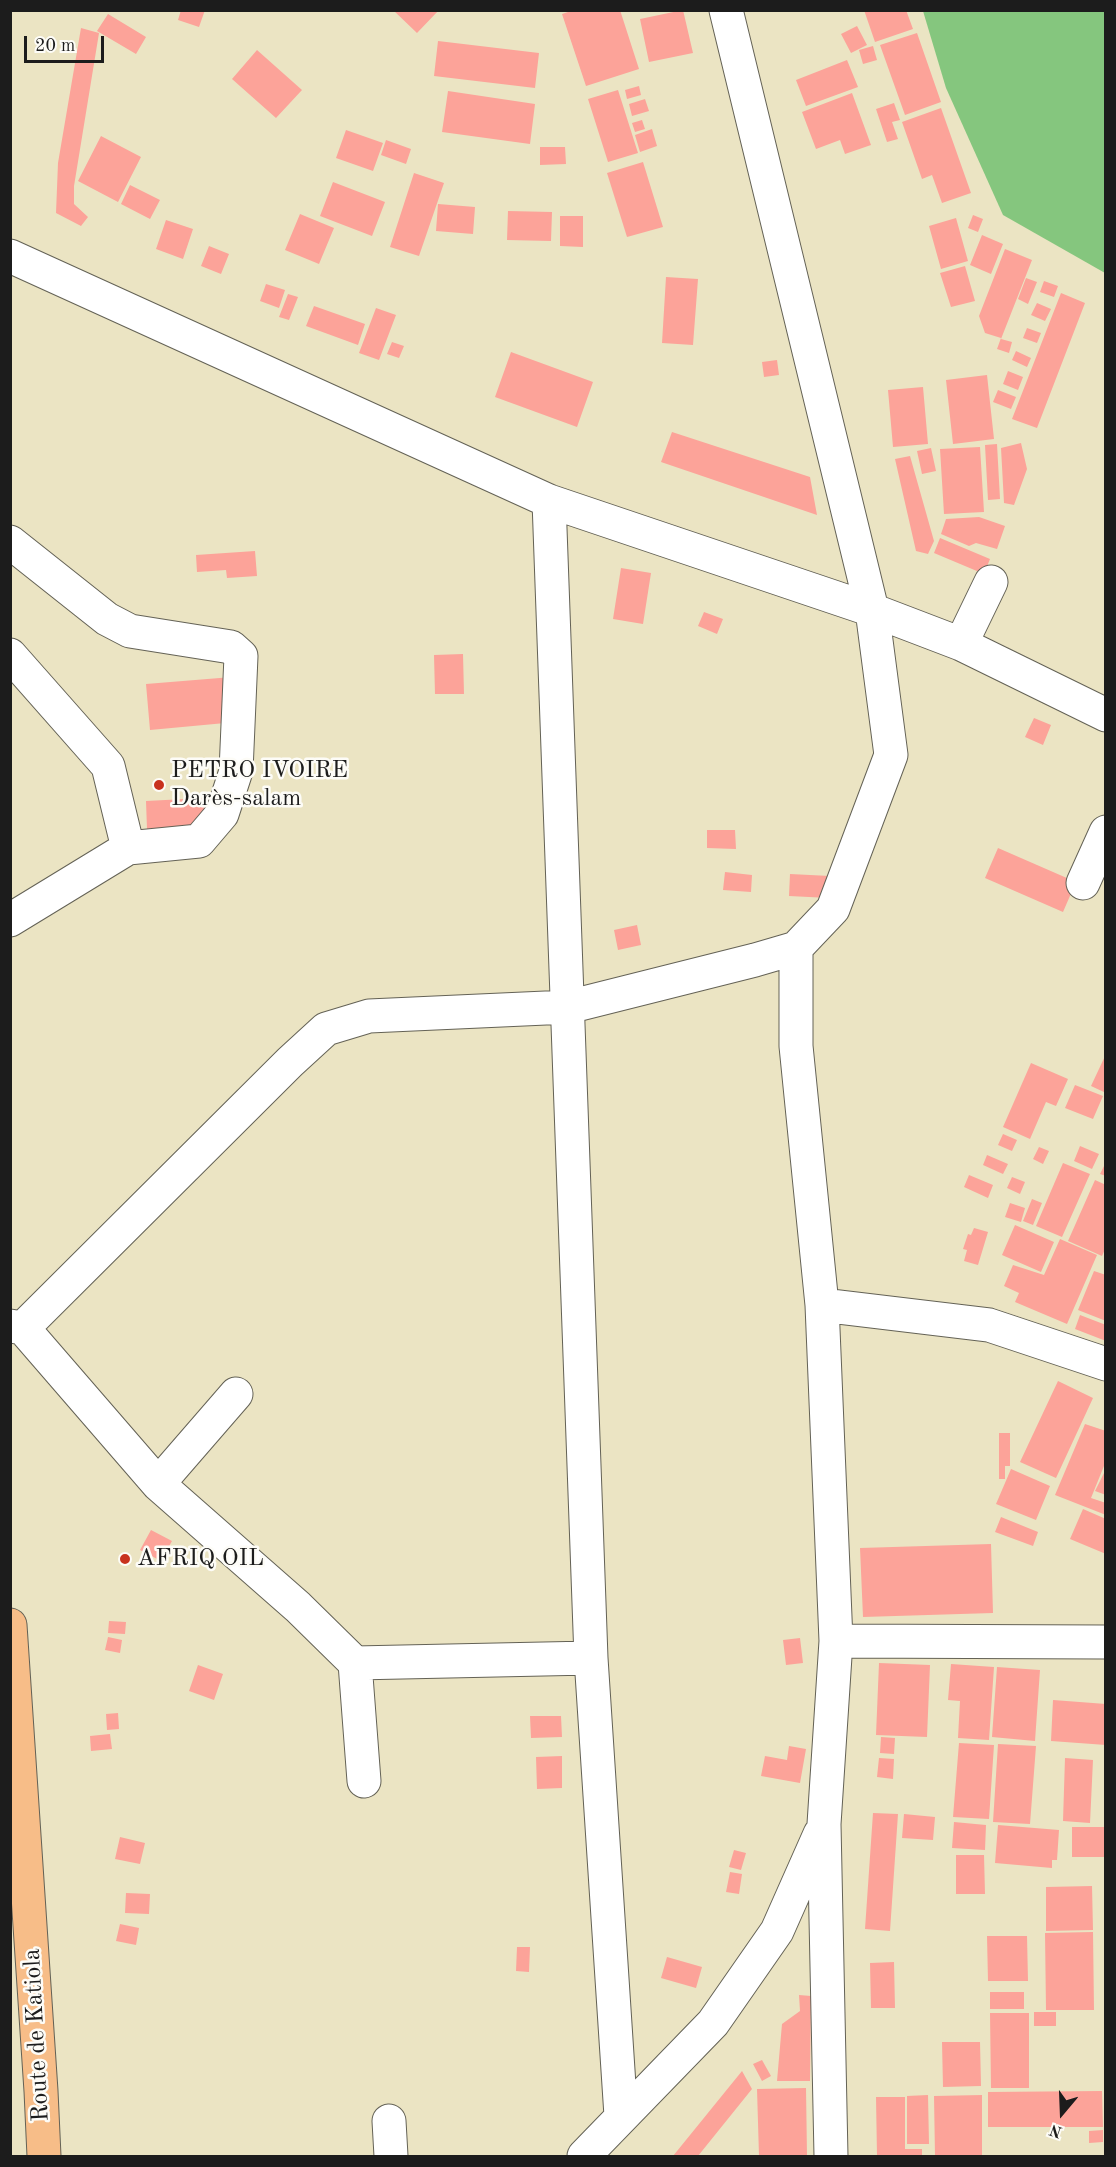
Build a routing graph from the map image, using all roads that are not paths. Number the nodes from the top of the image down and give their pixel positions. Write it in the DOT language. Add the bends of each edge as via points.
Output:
graph roads {
  1 [pos="726,10"];
  2 [pos="10,256"];
  3 [pos="549,501"];
  4 [pos="10,542"];
  5 [pos="991,582"];
  6 [pos="872,610"];
  7 [pos="961,644"];
  8 [pos="10,655"];
  9 [pos="1103,708"];
  10 [pos="1106,832"];
  11 [pos="128,848"];
  12 [pos="1083,883"];
  13 [pos="10,920"];
  14 [pos="796,948"];
  15 [pos="568,1007"];
  16 [pos="822,1305"];
  17 [pos="17,1327"];
  18 [pos="1106,1365"];
  19 [pos="236,1394"];
  20 [pos="158,1484"];
  21 [pos="10,1625"];
  22 [pos="836,1641"];
  23 [pos="1106,1642"];
  24 [pos="591,1658"];
  25 [pos="355,1663"];
  26 [pos="364,1781"];
  27 [pos="824,1824"];
  28 [pos="621,2116"];
  29 [pos="389,2121"];
  30 [pos="44,2157"];
  31 [pos="391,2157"];
  32 [pos="584,2157"];
  33 [pos="831,2157"];
  1 -- 6 [label="street"];
  2 -- 3 [label="street"];
  3 -- 6 [label="street"];
  3 -- 15 [label="street"];
  4 -- 11 [label="street" via="107,619 130,631 231,647 241,657 236,771 222,814 199,841"];
  5 -- 7 [label="street"];
  6 -- 7 [label="street"];
  6 -- 14 [label="street" via="891,755 833,909"];
  7 -- 9 [label="street"];
  8 -- 11 [label="street" via="108,766"];
  10 -- 12 [label="street"];
  11 -- 13 [label="street"];
  14 -- 15 [label="street"];
  14 -- 16 [label="street" via="796,1046"];
  15 -- 17 [label="street" via="369,1016 326,1029"];
  15 -- 24 [label="street"];
  16 -- 18 [label="street" via="989,1325"];
  16 -- 22 [label="street"];
  17 -- 20 [label="street"];
  19 -- 20 [label="street"];
  20 -- 25 [label="street" via="298,1607"];
  21 -- 30 [label="highway, Route de Katiola"];
  22 -- 23 [label="street"];
  22 -- 27 [label="street"];
  24 -- 25 [label="street"];
  24 -- 28 [label="street"];
  25 -- 26 [label="street"];
  27 -- 28 [label="street" via="777,1931 713,2023"];
  27 -- 33 [label="street"];
  28 -- 32 [label="street"];
  29 -- 31 [label="street"];
}
